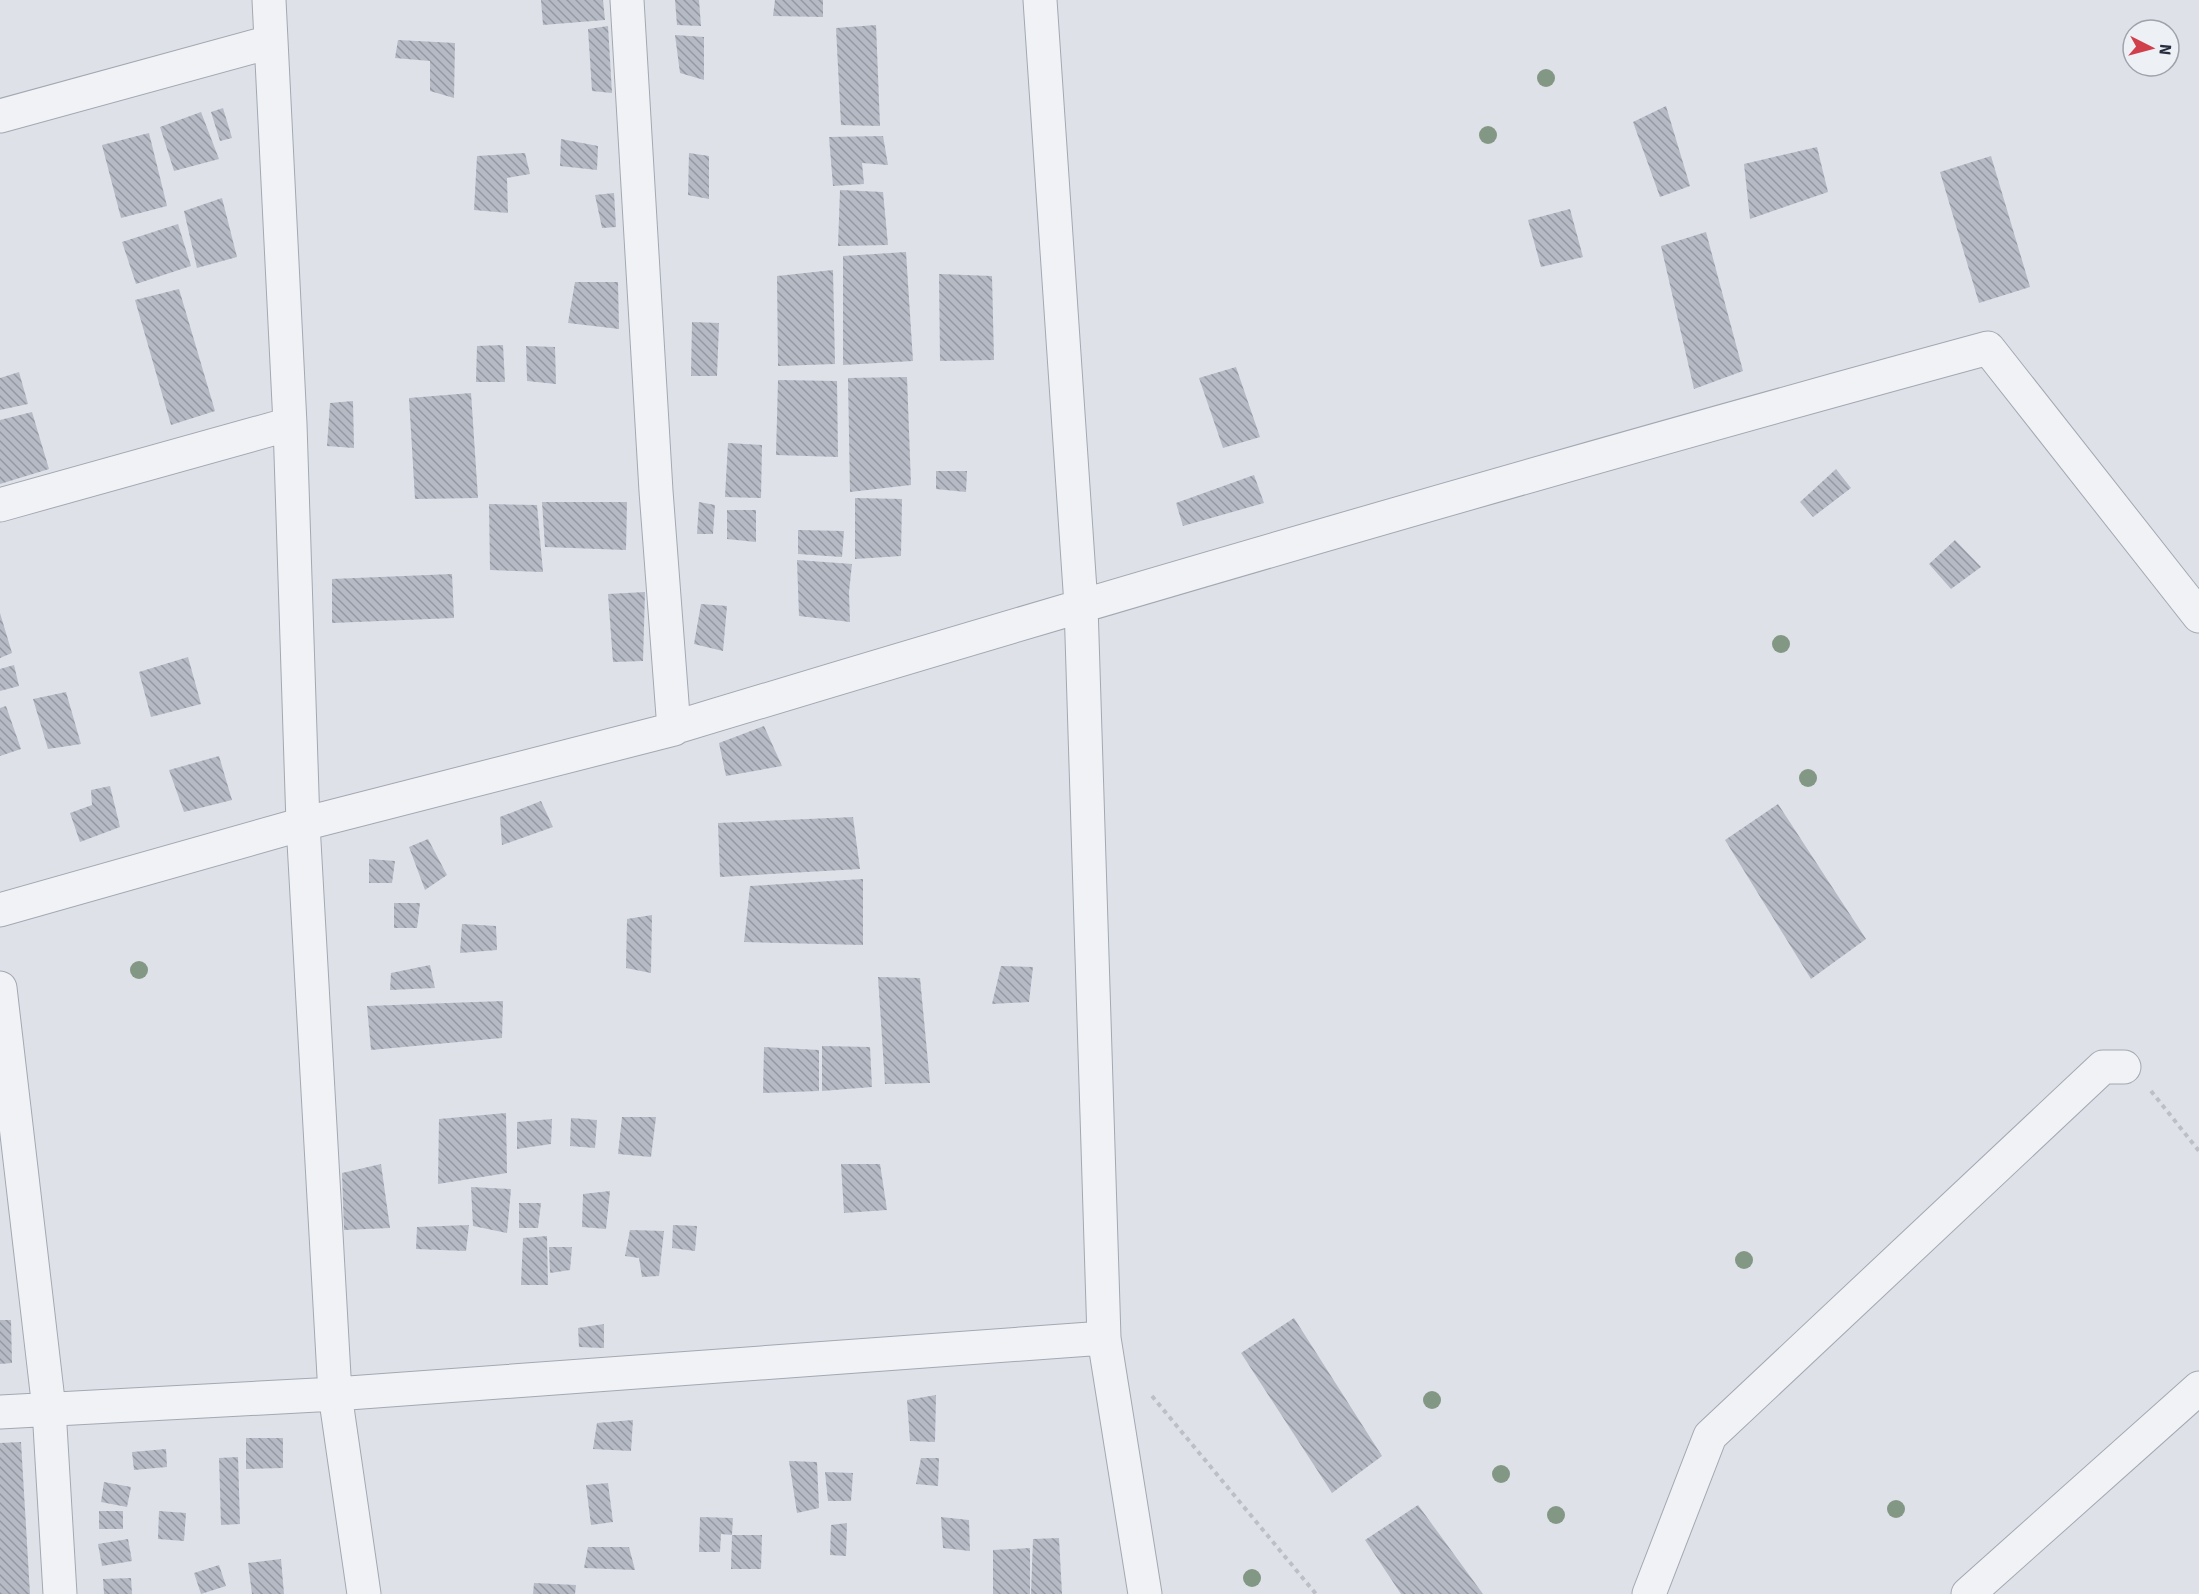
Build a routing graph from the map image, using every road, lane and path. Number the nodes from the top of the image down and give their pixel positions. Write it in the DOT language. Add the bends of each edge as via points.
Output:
graph roads {
  1 [pos="269,0"];
  2 [pos="627,0"];
  3 [pos="1040,0"];
  4 [pos="270,42"];
  5 [pos="0,116"];
  6 [pos="291,424"];
  7 [pos="0,505"];
  8 [pos="1080,605"];
  9 [pos="2199,616"];
  10 [pos="673,728"];
  11 [pos="303,824"];
  12 [pos="0,910"];
  13 [pos="0,988"];
  14 [pos="2124,1067"];
  15 [pos="2199,1151"];
  16 [pos="1104,1338"];
  17 [pos="2199,1388"];
  18 [pos="1149,1392"];
  19 [pos="334,1394"];
  20 [pos="49,1409"];
  21 [pos="0,1412"];
  22 [pos="60,1594"];
  23 [pos="364,1594"];
  24 [pos="1145,1594"];
  25 [pos="1316,1594"];
  26 [pos="1649,1594"];
  27 [pos="1968,1594"];
  1 -- 4 [label="street"];
  2 -- 10 [label="street"];
  3 -- 8 [label="street"];
  4 -- 5 [label="street"];
  4 -- 6 [label="street"];
  6 -- 7 [label="street"];
  6 -- 11 [label="street"];
  8 -- 9 [label="street" via="1701,425 1988,348"];
  8 -- 10 [label="street"];
  8 -- 16 [label="street"];
  10 -- 11 [label="street"];
  11 -- 12 [label="street"];
  11 -- 19 [label="street"];
  13 -- 20 [label="street"];
  14 -- 15 [label="path" via="2140,1078"];
  14 -- 26 [label="street" via="2103,1067 1710,1436"];
  16 -- 19 [label="street"];
  16 -- 24 [label="street"];
  17 -- 27 [label="street"];
  18 -- 25 [label="path"];
  19 -- 20 [label="street"];
  19 -- 23 [label="street"];
  20 -- 21 [label="street"];
  20 -- 22 [label="street"];
}
